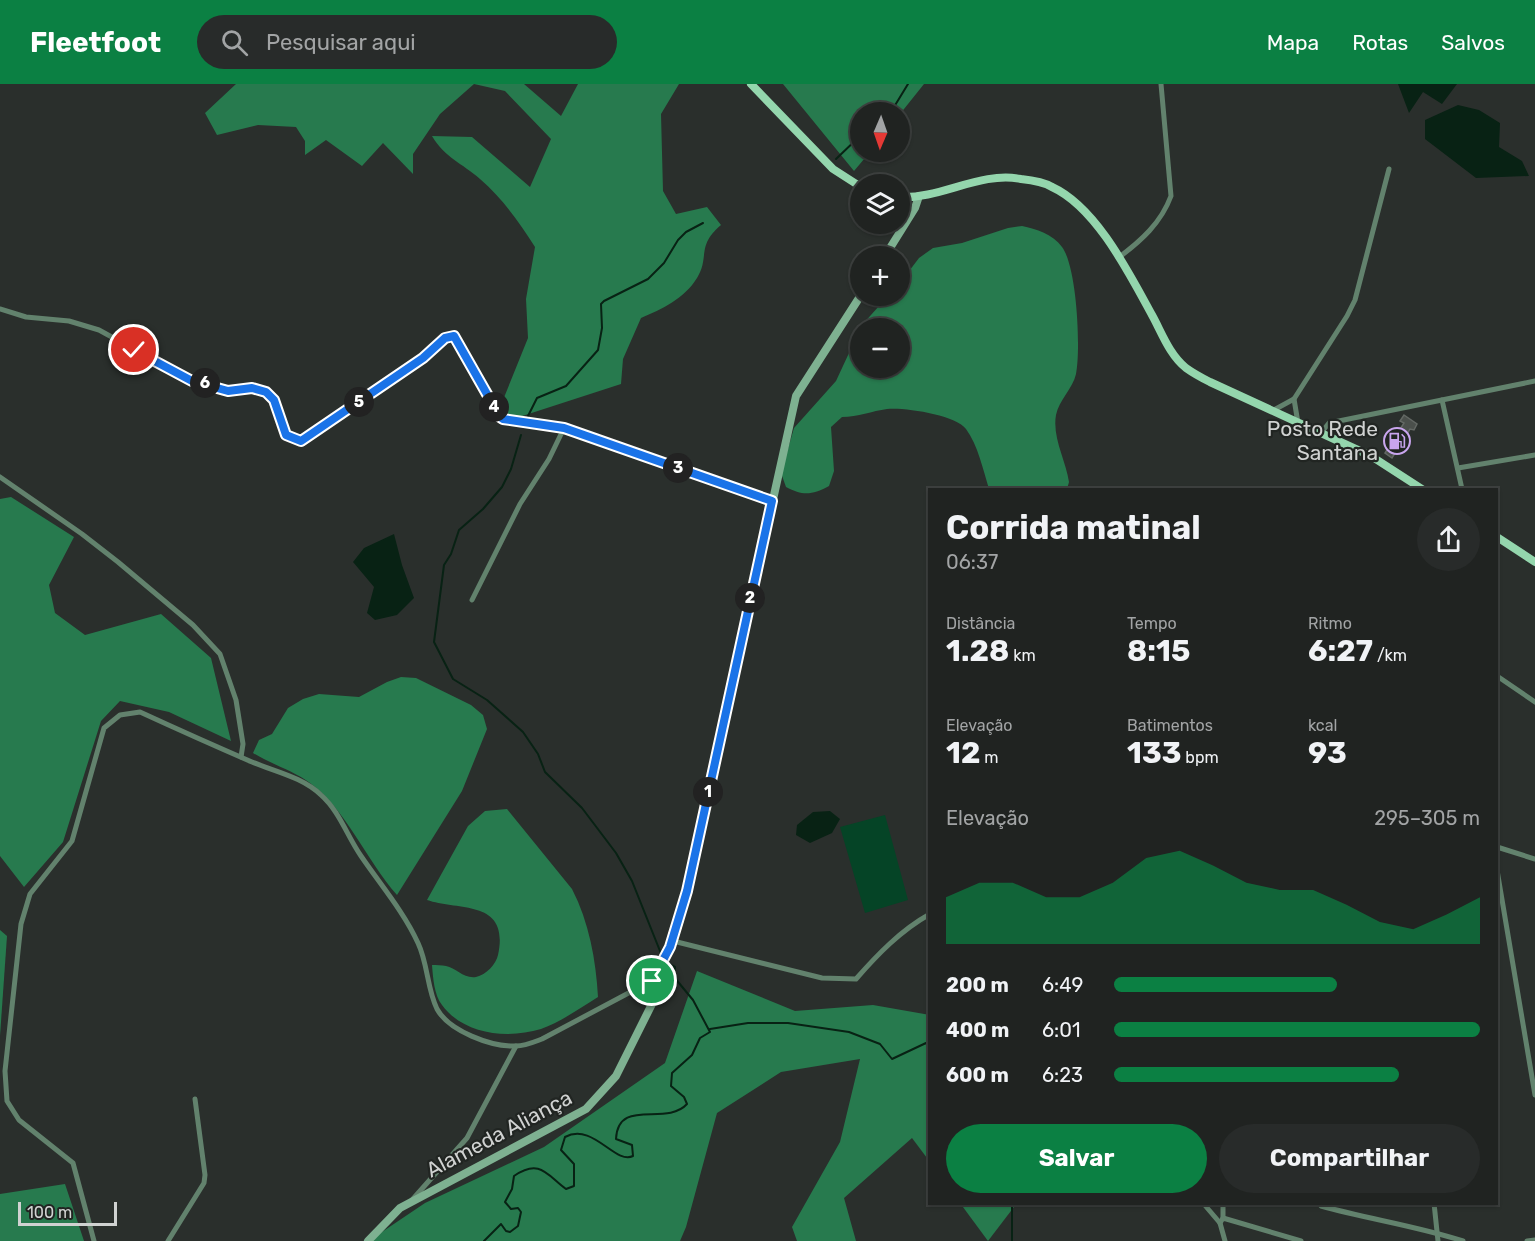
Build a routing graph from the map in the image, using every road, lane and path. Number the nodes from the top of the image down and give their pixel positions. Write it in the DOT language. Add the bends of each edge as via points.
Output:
graph roads {
  1 [pos="751,84"];
  2 [pos="1161,84"];
  3 [pos="1389,169"];
  4 [pos="850,180"];
  5 [pos="910,196"];
  6 [pos="919,196"];
  7 [pos="891,246"];
  8 [pos="1118,258"];
  9 [pos="854,306"];
  10 [pos="0,309"];
  11 [pos="1535,381"];
  12 [pos="1294,399"];
  13 [pos="1442,400"];
  14 [pos="1272,411"];
  15 [pos="1298,423"];
  16 [pos="564,428"];
  17 [pos="1321,433"];
  18 [pos="1535,455"];
  19 [pos="1458,468"];
  20 [pos="0,477"];
  21 [pos="1420,488"];
  22 [pos="1462,488"];
  23 [pos="772,501"];
  24 [pos="1498,538"];
  25 [pos="1535,561"];
  26 [pos="472,600"];
  27 [pos="1498,677"];
  28 [pos="1535,702"];
  29 [pos="241,757"];
  30 [pos="1498,847"];
  31 [pos="1535,859"];
  32 [pos="1498,876"];
  33 [pos="928,915"];
  34 [pos="672,944"];
  35 [pos="663,964"];
  36 [pos="516,1046"];
  37 [pos="1535,1095"];
  38 [pos="195,1099"];
  39 [pos="411,1202"];
  40 [pos="1205,1205"];
  41 [pos="1223,1205"];
  42 [pos="1321,1205"];
  43 [pos="1434,1205"];
  44 [pos="1222,1221"];
  45 [pos="1438,1233"];
  46 [pos="1535,1240"];
  47 [pos="94,1241"];
  48 [pos="168,1241"];
  49 [pos="368,1241"];
  50 [pos="1225,1241"];
  51 [pos="1301,1241"];
  52 [pos="1438,1241"];
  53 [pos="1463,1241"];
  54 [pos="1527,1241"];
  1 -- 4 [label="main road" via="833,169"];
  2 -- 8 [label="street" via="1171,196 1165,213 1142,240"];
  3 -- 12 [label="street" via="1355,300"];
  5 -- 6 [label="main road"];
  6 -- 7 [label="street"];
  6 -- 8 [label="main road" via="998,178 1019,178 1052,186 1078,203 1100,228"];
  8 -- 14 [label="main road" via="1167,346 1186,368"];
  9 -- 23 [label="street, Alameda Aliança" via="796,396"];
  10 -- 16 [label="street" via="99,330 192,381 228,391 252,388 266,392 274,400 286,435 297,441 377,390 445,338 454,336 500,417"];
  11 -- 13 [label="street"];
  12 -- 14 [label="street"];
  12 -- 15 [label="street"];
  13 -- 17 [label="street" via="1329,423"];
  13 -- 19 [label="street"];
  14 -- 15 [label="main road"];
  15 -- 17 [label="main road"];
  16 -- 23 [label="street"];
  16 -- 26 [label="street"];
  17 -- 21 [label="main road" via="1371,456"];
  18 -- 19 [label="street"];
  19 -- 22 [label="street"];
  20 -- 29 [label="street" via="118,562 193,625 220,654 236,700 243,744"];
  23 -- 34 [label="street, Alameda Aliança"];
  24 -- 25 [label="main road"];
  27 -- 28 [label="street"];
  29 -- 36 [label="street" via="293,776 321,794 334,809 407,922 419,945 436,1008 444,1019 484,1041"];
  29 -- 47 [label="street" via="140,712 120,715 104,728 72,841 30,894 21,924 5,1071 7,1101 19,1120 73,1163"];
  30 -- 31 [label="street"];
  32 -- 37 [label="street"];
  33 -- 34 [label="street" via="879,953 856,979 822,978"];
  34 -- 35 [label="street, Alameda Aliança"];
  35 -- 36 [label="street" via="623,997 542,1039"];
  35 -- 39 [label="street, Alameda Aliança" via="652,981 654,1000 616,1076 586,1109"];
  36 -- 39 [label="street" via="467,1138"];
  38 -- 48 [label="street" via="204,1183"];
  39 -- 49 [label="street, Alameda Aliança" via="393,1214"];
  40 -- 44 [label="street"];
  41 -- 44 [label="street"];
  42 -- 45 [label="street"];
  43 -- 45 [label="street"];
  44 -- 50 [label="street"];
  44 -- 51 [label="street"];
  45 -- 52 [label="street"];
  45 -- 53 [label="street"];
  46 -- 54 [label="street"];
}
